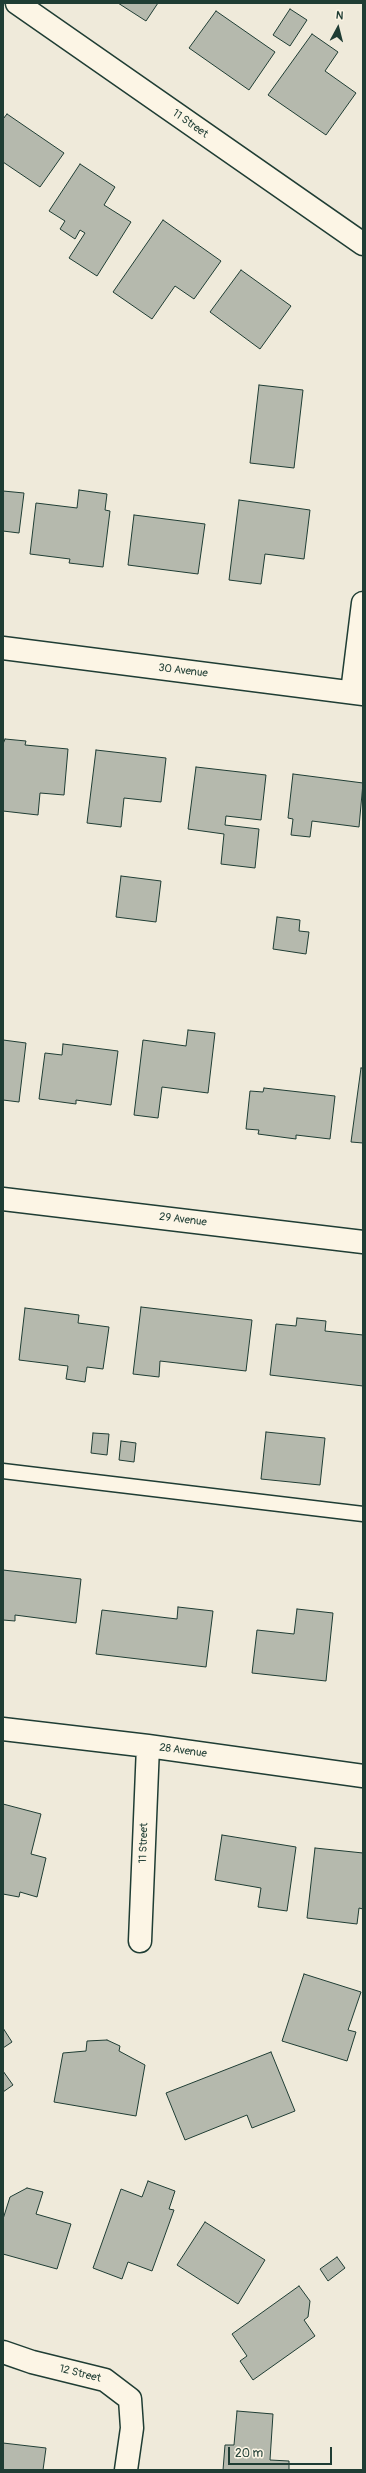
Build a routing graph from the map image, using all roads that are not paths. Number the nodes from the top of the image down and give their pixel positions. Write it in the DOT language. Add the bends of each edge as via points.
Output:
graph roads {
  1 [pos="17,3"];
  2 [pos="363,244"];
  3 [pos="363,603"];
  4 [pos="3,648"];
  5 [pos="358,693"];
  6 [pos="3,1199"];
  7 [pos="363,1242"];
  8 [pos="3,1472"];
  9 [pos="363,1514"];
  10 [pos="3,1729"];
  11 [pos="148,1746"];
  12 [pos="363,1776"];
  13 [pos="140,1941"];
  14 [pos="3,2352"];
  15 [pos="126,2470"];
  1 -- 2 [label="street, 11 Street"];
  3 -- 5 [label="street"];
  4 -- 5 [label="street, 30 Avenue"];
  6 -- 7 [label="street, 29 Avenue"];
  8 -- 9 [label="lane"];
  10 -- 11 [label="street, 28 Avenue"];
  11 -- 12 [label="street, 28 Avenue"];
  11 -- 13 [label="street, 11 Street"];
  14 -- 15 [label="street, 12 Street" via="105,2380 130,2400 132,2428"];
}
